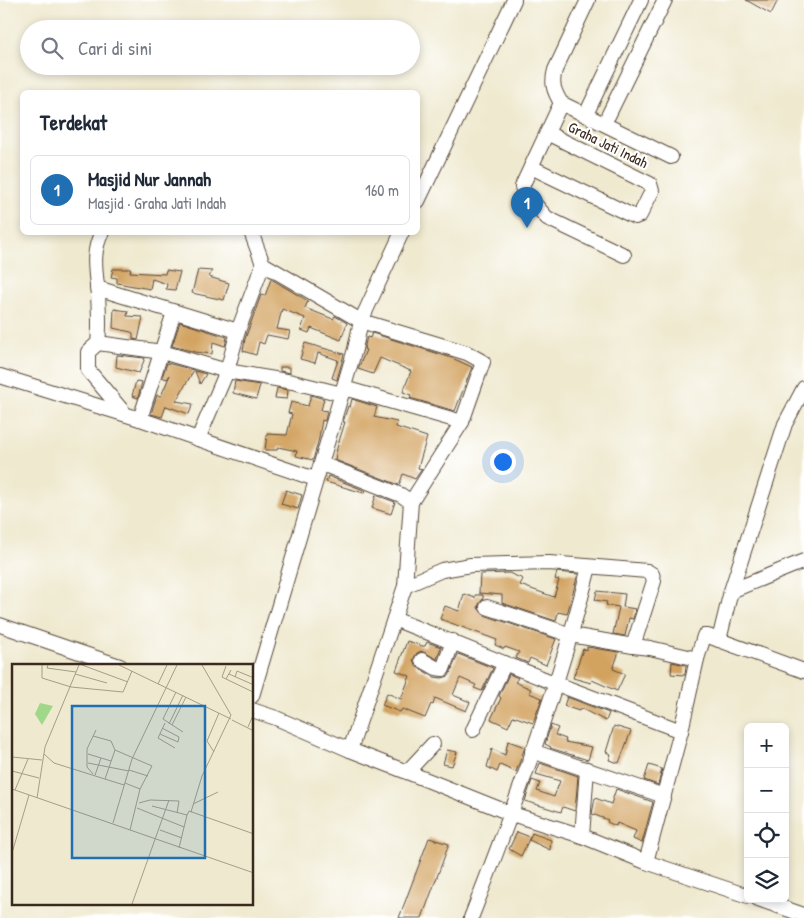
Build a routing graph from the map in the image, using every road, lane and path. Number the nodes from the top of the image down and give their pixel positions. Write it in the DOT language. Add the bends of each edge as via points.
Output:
graph roads {
  1 [pos="514,0"];
  2 [pos="588,0"];
  3 [pos="642,0"];
  4 [pos="665,0"];
  5 [pos="561,103"];
  6 [pos="589,108"];
  7 [pos="608,116"];
  8 [pos="547,133"];
  9 [pos="671,157"];
  10 [pos="531,168"];
  11 [pos="420,196"];
  12 [pos="101,235"];
  13 [pos="252,235"];
  14 [pos="401,235"];
  15 [pos="624,255"];
  16 [pos="263,264"];
  17 [pos="97,288"];
  18 [pos="174,312"];
  19 [pos="361,322"];
  20 [pos="238,331"];
  21 [pos="98,343"];
  22 [pos="162,352"];
  23 [pos="227,371"];
  24 [pos="0,376"];
  25 [pos="804,388"];
  26 [pos="343,391"];
  27 [pos="126,415"];
  28 [pos="140,419"];
  29 [pos="462,422"];
  30 [pos="198,439"];
  31 [pos="322,464"];
  32 [pos="316,479"];
  33 [pos="411,502"];
  34 [pos="804,561"];
  35 [pos="589,567"];
  36 [pos="405,586"];
  37 [pos="731,592"];
  38 [pos="487,607"];
  39 [pos="394,619"];
  40 [pos="0,625"];
  41 [pos="571,635"];
  42 [pos="713,638"];
  43 [pos="453,642"];
  44 [pos="633,646"];
  45 [pos="697,659"];
  46 [pos="422,660"];
  47 [pos="505,663"];
  48 [pos="114,664"];
  49 [pos="804,671"];
  50 [pos="554,684"];
  51 [pos="254,689"];
  52 [pos="254,711"];
  53 [pos="472,730"];
  54 [pos="681,731"];
  55 [pos="433,744"];
  56 [pos="350,750"];
  57 [pos="532,751"];
  58 [pos="587,769"];
  59 [pos="407,772"];
  60 [pos="664,796"];
  61 [pos="512,814"];
  62 [pos="582,836"];
  63 [pos="646,862"];
  64 [pos="744,895"];
  65 [pos="770,903"];
  66 [pos="804,914"];
  67 [pos="471,918"];
  1 -- 11 [label="street"];
  2 -- 5 [label="street, Graha Jati Indah" via="554,70 554,92"];
  3 -- 6 [label="street"];
  4 -- 7 [label="street"];
  5 -- 8 [label="street, Graha Jati Indah"];
  5 -- 9 [label="street, Graha Jati Indah"];
  8 -- 10 [label="street, Graha Jati Indah"];
  8 -- 10 [label="street, Graha Jati Indah" via="650,184 652,191 640,215 635,217"];
  10 -- 15 [label="street, Graha Jati Indah" via="523,191 547,218"];
  12 -- 17 [label="street" via="94,259"];
  13 -- 16 [label="street"];
  14 -- 19 [label="street"];
  16 -- 19 [label="street"];
  16 -- 20 [label="street"];
  17 -- 18 [label="street"];
  17 -- 21 [label="street"];
  18 -- 20 [label="street"];
  18 -- 22 [label="street"];
  19 -- 26 [label="street"];
  19 -- 29 [label="street" via="466,353 484,362"];
  20 -- 23 [label="street"];
  21 -- 22 [label="street"];
  21 -- 27 [label="street" via="88,352 88,370"];
  22 -- 23 [label="street"];
  22 -- 28 [label="street"];
  23 -- 26 [label="street"];
  23 -- 30 [label="street"];
  24 -- 27 [label="street"];
  25 -- 37 [label="street" via="785,424"];
  26 -- 29 [label="street"];
  26 -- 31 [label="street"];
  27 -- 28 [label="street"];
  28 -- 30 [label="street"];
  29 -- 33 [label="street"];
  30 -- 32 [label="street"];
  31 -- 32 [label="street"];
  31 -- 33 [label="street" via="401,495"];
  32 -- 51 [label="street"];
  33 -- 36 [label="street"];
  34 -- 37 [label="street"];
  35 -- 36 [label="street" via="548,563 471,565 442,570"];
  35 -- 41 [label="street"];
  35 -- 44 [label="street" via="652,574 654,581"];
  36 -- 39 [label="street"];
  37 -- 42 [label="street"];
  38 -- 41 [label="street"];
  39 -- 43 [label="street"];
  39 -- 56 [label="street"];
  40 -- 48 [label="street"];
  41 -- 44 [label="street"];
  41 -- 50 [label="street"];
  42 -- 45 [label="street" via="704,636"];
  42 -- 49 [label="street"];
  43 -- 46 [label="street" via="443,669"];
  43 -- 47 [label="street"];
  44 -- 45 [label="street"];
  45 -- 54 [label="street"];
  47 -- 50 [label="street"];
  47 -- 53 [label="street"];
  50 -- 54 [label="street"];
  50 -- 57 [label="street"];
  52 -- 56 [label="street"];
  54 -- 60 [label="street"];
  55 -- 59 [label="street"];
  56 -- 59 [label="street"];
  57 -- 58 [label="street"];
  57 -- 61 [label="street"];
  58 -- 60 [label="street"];
  58 -- 62 [label="street"];
  59 -- 61 [label="street"];
  60 -- 63 [label="street"];
  61 -- 62 [label="street"];
  61 -- 67 [label="street"];
  62 -- 63 [label="street"];
  63 -- 64 [label="street"];
  65 -- 66 [label="street"];
}
